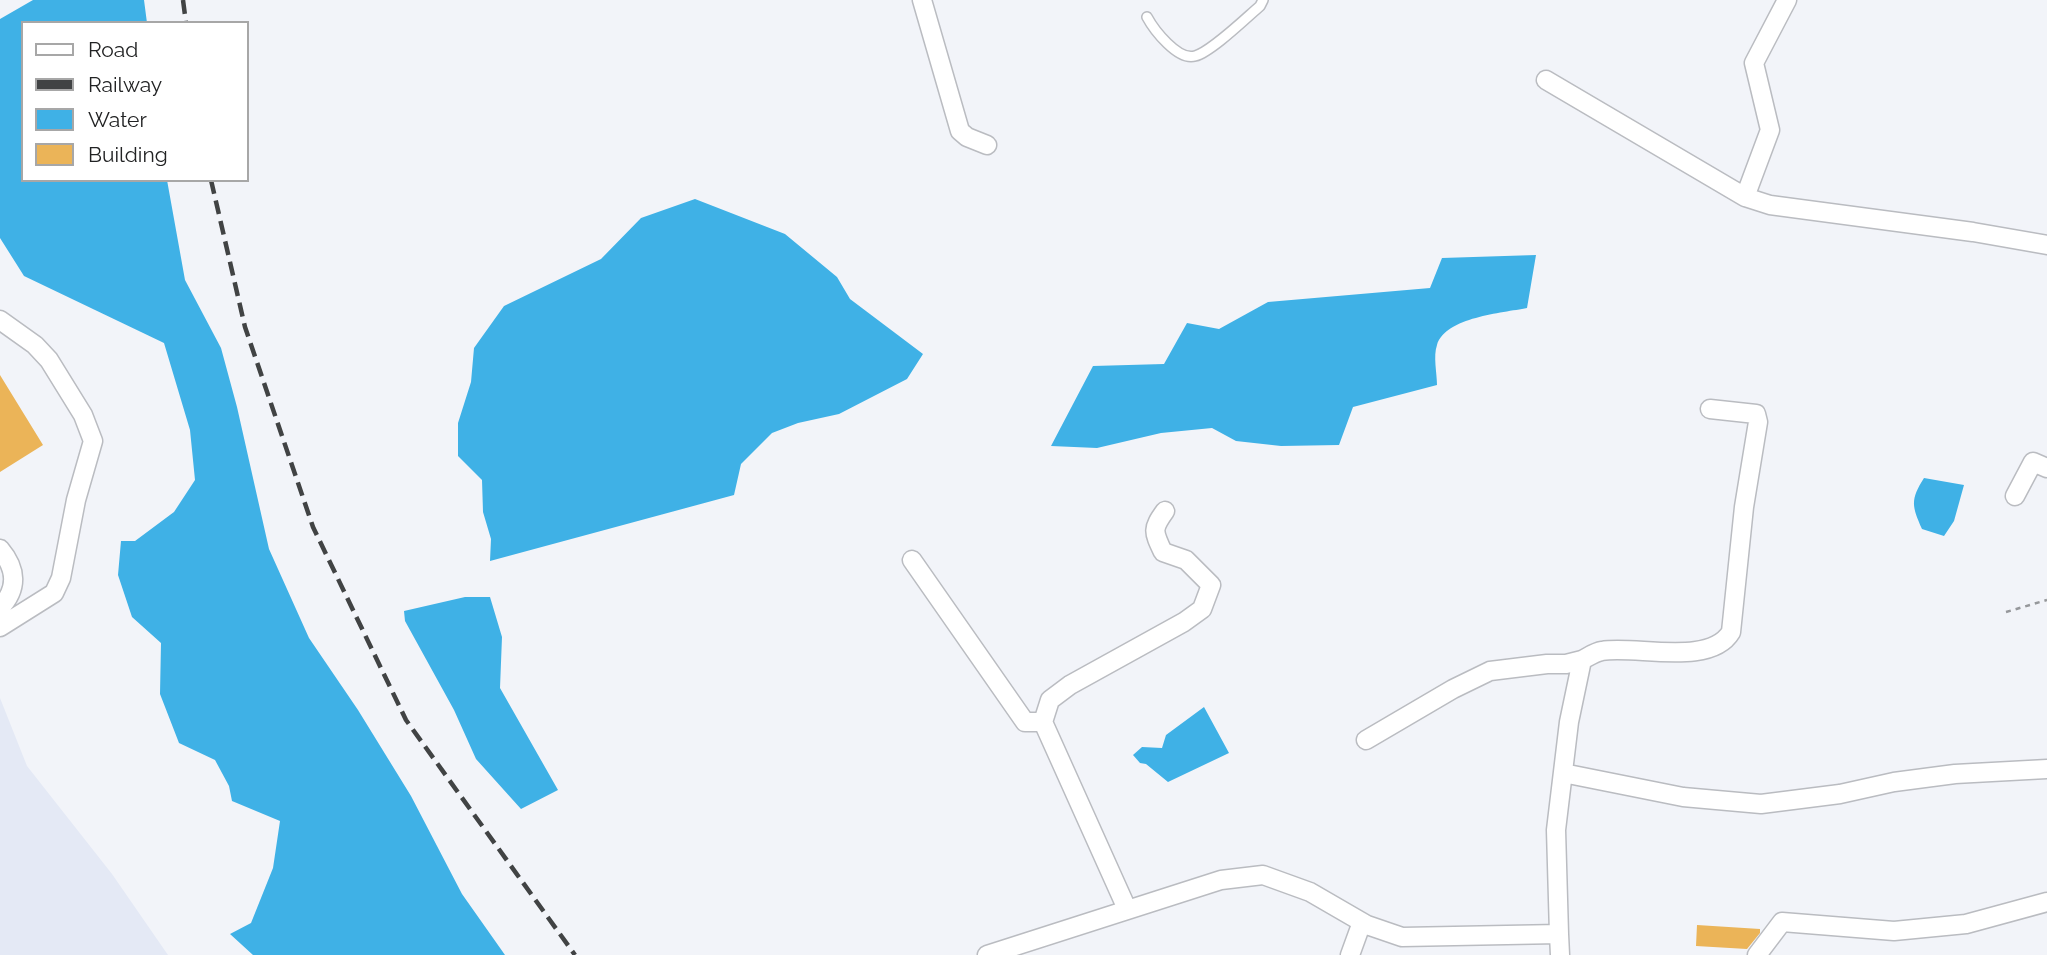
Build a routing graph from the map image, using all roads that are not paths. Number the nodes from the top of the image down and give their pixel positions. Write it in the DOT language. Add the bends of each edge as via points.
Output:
graph roads {
  1 [pos="922,0"];
  2 [pos="1263,0"];
  3 [pos="1787,0"];
  4 [pos="1147,17"];
  5 [pos="1546,80"];
  6 [pos="987,145"];
  7 [pos="1745,198"];
  8 [pos="2047,245"];
  9 [pos="0,320"];
  10 [pos="1710,409"];
  11 [pos="2047,468"];
  12 [pos="2015,496"];
  13 [pos="1165,511"];
  14 [pos="0,549"];
  15 [pos="912,560"];
  16 [pos="0,608"];
  17 [pos="0,627"];
  18 [pos="1582,660"];
  19 [pos="1043,722"];
  20 [pos="1367,740"];
  21 [pos="2047,769"];
  22 [pos="1563,773"];
  23 [pos="2047,902"];
  24 [pos="1127,909"];
  25 [pos="1362,922"];
  26 [pos="1559,934"];
  27 [pos="987,955"];
  28 [pos="1350,955"];
  29 [pos="1560,955"];
  30 [pos="1757,955"];
  1 -- 6 [label="street" via="960,131"];
  2 -- 4 [label="lane" via="1226,36 1195,57 1175,50"];
  3 -- 7 [label="street" via="1754,63 1770,130"];
  5 -- 7 [label="street"];
  7 -- 8 [label="street"];
  9 -- 17 [label="street" via="49,360 83,415 93,441 54,593"];
  10 -- 18 [label="street" via="1756,414 1758,422 1731,632 1714,647 1663,653 1601,650"];
  11 -- 12 [label="street" via="2033,462"];
  13 -- 19 [label="street" via="1154,535 1163,552 1186,560 1211,585 1202,609 1070,685 1050,700"];
  14 -- 16 [label="street" via="12,566 13,581 11,596"];
  15 -- 19 [label="street" via="1026,722"];
  18 -- 20 [label="street" via="1489,671"];
  18 -- 22 [label="street"];
  19 -- 24 [label="street"];
  21 -- 22 [label="street" via="1955,774 1761,804 1683,797"];
  22 -- 26 [label="street" via="1556,830"];
  23 -- 30 [label="street" via="1966,924 1894,931 1782,922"];
  24 -- 25 [label="street" via="1221,880 1263,876 1310,892"];
  24 -- 27 [label="street"];
  25 -- 26 [label="street" via="1402,937"];
  25 -- 28 [label="street"];
  26 -- 29 [label="street"];
}
